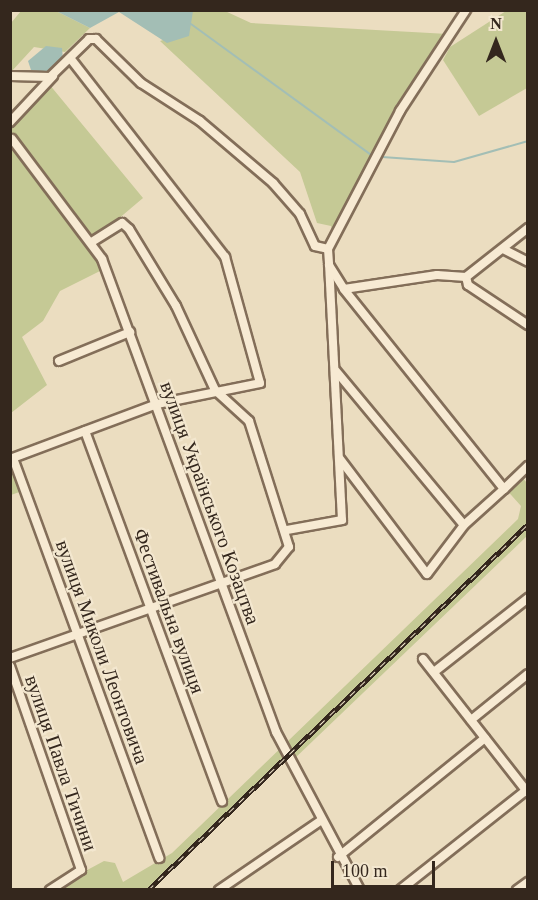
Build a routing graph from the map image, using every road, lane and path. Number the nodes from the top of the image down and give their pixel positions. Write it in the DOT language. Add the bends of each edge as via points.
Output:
graph roads {
  1 [pos="466,10"];
  2 [pos="70,58"];
  3 [pos="54,75"];
  4 [pos="10,76"];
  5 [pos="10,122"];
  6 [pos="12,139"];
  7 [pos="528,228"];
  8 [pos="91,242"];
  9 [pos="328,249"];
  10 [pos="503,249"];
  11 [pos="528,262"];
  12 [pos="329,265"];
  13 [pos="466,277"];
  14 [pos="344,289"];
  15 [pos="528,325"];
  16 [pos="130,332"];
  17 [pos="59,361"];
  18 [pos="336,371"];
  19 [pos="215,390"];
  20 [pos="157,404"];
  21 [pos="85,431"];
  22 [pos="12,458"];
  23 [pos="340,459"];
  24 [pos="528,466"];
  25 [pos="504,489"];
  26 [pos="464,525"];
  27 [pos="287,530"];
  28 [pos="221,583"];
  29 [pos="528,598"];
  30 [pos="151,609"];
  31 [pos="77,634"];
  32 [pos="10,658"];
  33 [pos="423,659"];
  34 [pos="10,666"];
  35 [pos="434,672"];
  36 [pos="528,674"];
  37 [pos="471,720"];
  38 [pos="485,738"];
  39 [pos="527,791"];
  40 [pos="222,802"];
  41 [pos="320,821"];
  42 [pos="338,857"];
  43 [pos="159,858"];
  44 [pos="528,882"];
  45 [pos="50,890"];
  46 [pos="219,890"];
  47 [pos="360,890"];
  48 [pos="400,890"];
  49 [pos="517,890"];
  1 -- 9 [label="street" via="404,104"];
  2 -- 3 [label="street"];
  2 -- 9 [label="street" via="89,39 96,39 141,83 200,121 273,183 300,214 315,246"];
  2 -- 19 [label="street" via="225,257 260,383"];
  3 -- 4 [label="street"];
  3 -- 5 [label="street"];
  6 -- 8 [label="street, вулиця Українського Козацтва"];
  7 -- 10 [label="street"];
  8 -- 16 [label="street, вулиця Українського Козацтва"];
  8 -- 19 [label="street" via="122,223 129,230 176,306"];
  9 -- 12 [label="street"];
  10 -- 11 [label="street"];
  10 -- 13 [label="street"];
  12 -- 14 [label="street"];
  12 -- 18 [label="street"];
  13 -- 14 [label="street" via="437,275"];
  13 -- 15 [label="street" via="468,285"];
  14 -- 25 [label="street"];
  16 -- 17 [label="street"];
  16 -- 20 [label="street, вулиця Українського Козацтва"];
  18 -- 23 [label="street"];
  18 -- 26 [label="street"];
  19 -- 20 [label="street"];
  19 -- 27 [label="street" via="249,420"];
  20 -- 21 [label="street"];
  20 -- 28 [label="street, вулиця Українського Козацтва"];
  21 -- 22 [label="street"];
  21 -- 30 [label="street, Фестивальна вулиця"];
  22 -- 31 [label="street, вулиця Миколи Леонтовича"];
  23 -- 26 [label="street" via="427,574"];
  23 -- 27 [label="street" via="342,520"];
  24 -- 25 [label="street"];
  25 -- 26 [label="street"];
  27 -- 28 [label="street" via="289,547 282,561"];
  28 -- 30 [label="street"];
  28 -- 41 [label="street, вулиця Українського Козацтва" via="276,732"];
  29 -- 35 [label="street"];
  30 -- 31 [label="street"];
  30 -- 40 [label="street, Фестивальна вулиця"];
  31 -- 32 [label="street"];
  31 -- 43 [label="street, вулиця Миколи Леонтовича"];
  33 -- 35 [label="street"];
  34 -- 45 [label="street, вулиця Павла Тичини" via="81,870"];
  35 -- 37 [label="street"];
  36 -- 37 [label="street"];
  37 -- 38 [label="street"];
  38 -- 39 [label="street"];
  38 -- 42 [label="street"];
  39 -- 48 [label="street"];
  41 -- 42 [label="street, вулиця Українського Козацтва"];
  41 -- 46 [label="street"];
  42 -- 47 [label="street, вулиця Українського Козацтва"];
  44 -- 49 [label="street"];
}
